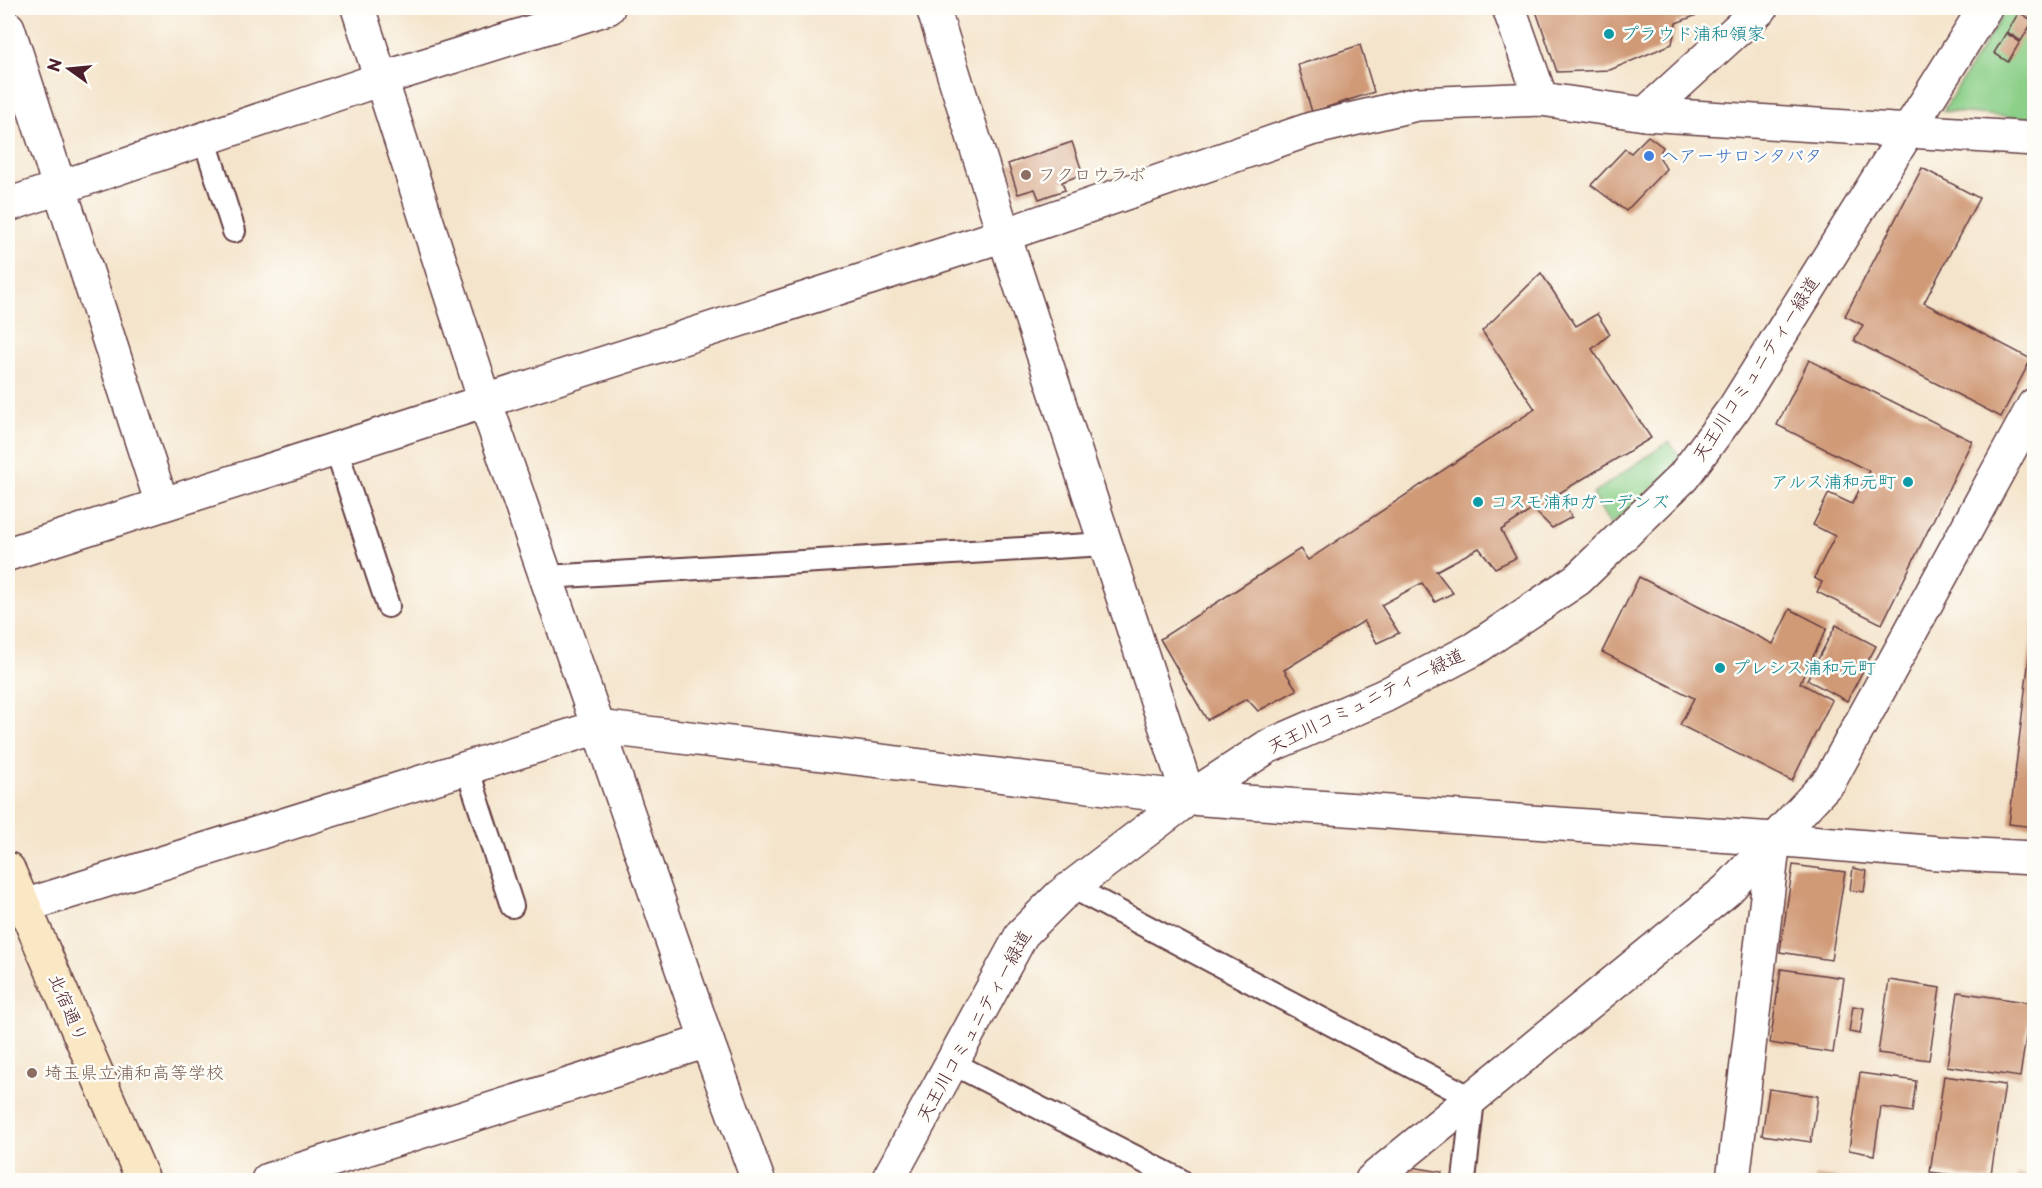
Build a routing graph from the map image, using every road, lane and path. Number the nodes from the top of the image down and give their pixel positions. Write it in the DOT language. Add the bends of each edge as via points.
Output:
graph roads {
  1 [pos="358,8"];
  2 [pos="608,8"];
  3 [pos="933,8"];
  4 [pos="1509,8"];
  5 [pos="1761,8"];
  6 [pos="1985,8"];
  7 [pos="8,28"];
  8 [pos="381,78"];
  9 [pos="1541,99"];
  10 [pos="1645,114"];
  11 [pos="1909,131"];
  12 [pos="204,138"];
  13 [pos="2034,139"];
  14 [pos="59,187"];
  15 [pos="8,205"];
  16 [pos="234,231"];
  17 [pos="1004,235"];
  18 [pos="485,401"];
  19 [pos="2034,405"];
  20 [pos="336,449"];
  21 [pos="162,504"];
  22 [pos="1105,544"];
  23 [pos="8,554"];
  24 [pos="546,577"];
  25 [pos="388,606"];
  26 [pos="598,727"];
  27 [pos="467,768"];
  28 [pos="1189,798"];
  29 [pos="1774,839"];
  30 [pos="2034,858"];
  31 [pos="8,869"];
  32 [pos="1072,887"];
  33 [pos="24,906"];
  34 [pos="512,906"];
  35 [pos="707,1041"];
  36 [pos="952,1063"];
  37 [pos="1473,1099"];
  38 [pos="143,1180"];
  39 [pos="268,1180"];
  40 [pos="758,1180"];
  41 [pos="888,1180"];
  42 [pos="1180,1180"];
  43 [pos="1372,1180"];
  44 [pos="1464,1180"];
  45 [pos="1733,1180"];
  1 -- 8 [label="street"];
  2 -- 8 [label="street"];
  3 -- 17 [label="street"];
  4 -- 9 [label="street"];
  5 -- 10 [label="street"];
  6 -- 11 [label="street, 天王川コミュニティー緑道"];
  7 -- 14 [label="street"];
  8 -- 12 [label="street"];
  8 -- 18 [label="street"];
  9 -- 10 [label="street"];
  9 -- 17 [label="street" via="1417,104 1311,129"];
  10 -- 11 [label="street"];
  11 -- 13 [label="street"];
  11 -- 28 [label="street, 天王川コミュニティー緑道" via="1722,425 1683,477 1578,579 1474,649 1384,696 1267,747"];
  12 -- 14 [label="street"];
  12 -- 16 [label="lane"];
  14 -- 15 [label="street"];
  14 -- 21 [label="street"];
  17 -- 18 [label="street"];
  17 -- 22 [label="street"];
  18 -- 20 [label="street"];
  18 -- 24 [label="street"];
  19 -- 29 [label="street" via="1830,780"];
  20 -- 21 [label="street"];
  20 -- 25 [label="lane"];
  21 -- 23 [label="street"];
  22 -- 24 [label="lane"];
  22 -- 28 [label="street"];
  24 -- 26 [label="street"];
  26 -- 27 [label="street"];
  26 -- 28 [label="street"];
  26 -- 35 [label="street"];
  27 -- 33 [label="street"];
  27 -- 34 [label="lane"];
  28 -- 29 [label="street"];
  28 -- 32 [label="street, 天王川コミュニティー緑道"];
  29 -- 30 [label="street"];
  29 -- 37 [label="street" via="1727,891"];
  29 -- 45 [label="street"];
  31 -- 33 [label="street, 北宿通り"];
  32 -- 36 [label="street, 天王川コミュニティー緑道" via="1022,934"];
  32 -- 37 [label="lane"];
  33 -- 38 [label="street, 北宿通り"];
  35 -- 39 [label="street"];
  35 -- 40 [label="street"];
  36 -- 41 [label="street, 天王川コミュニティー緑道"];
  36 -- 42 [label="lane"];
  37 -- 43 [label="street"];
  37 -- 44 [label="lane"];
}
